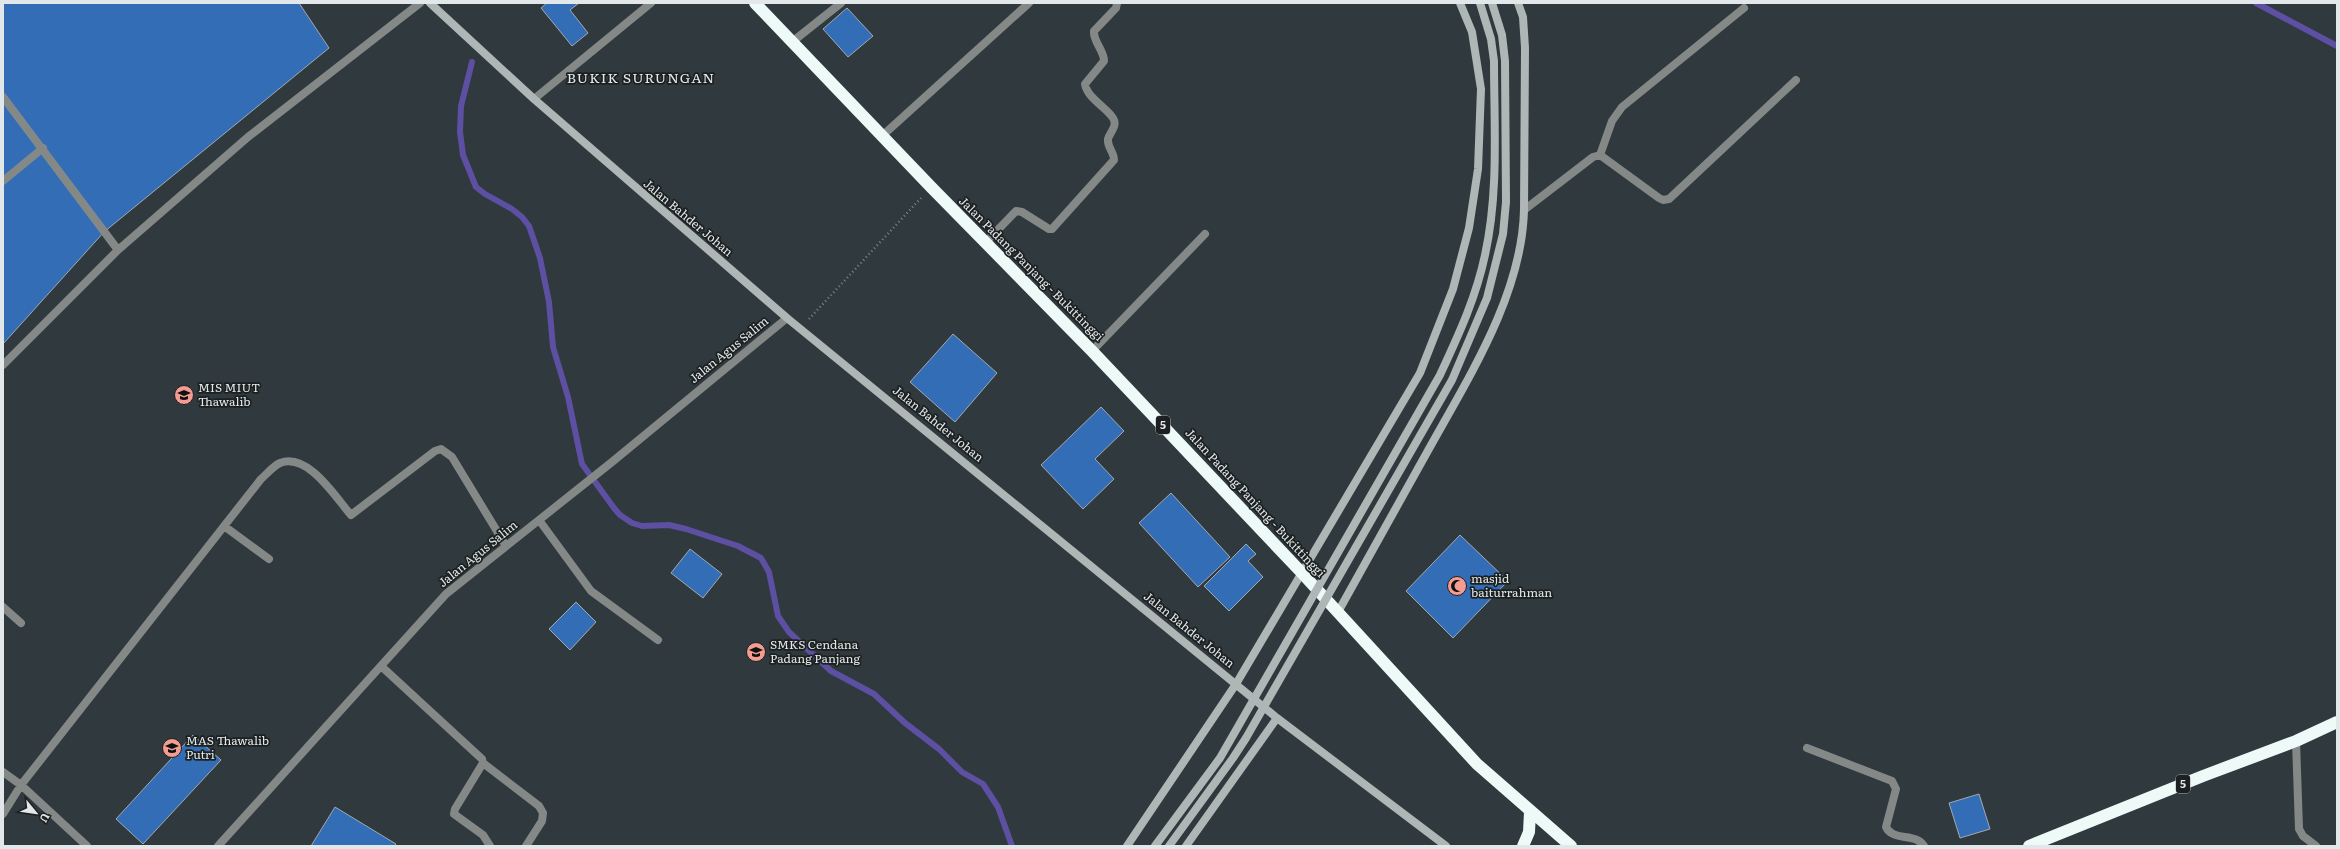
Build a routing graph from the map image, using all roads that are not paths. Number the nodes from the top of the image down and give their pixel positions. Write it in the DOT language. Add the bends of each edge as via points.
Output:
graph roads {
  1 [pos="420,3"];
  2 [pos="430,3"];
  3 [pos="651,3"];
  4 [pos="755,3"];
  5 [pos="841,3"];
  6 [pos="1029,3"];
  7 [pos="1117,3"];
  8 [pos="1460,3"];
  9 [pos="1480,3"];
  10 [pos="1492,3"];
  11 [pos="1518,3"];
  12 [pos="1744,8"];
  13 [pos="792,42"];
  14 [pos="1796,80"];
  15 [pos="3,97"];
  16 [pos="534,99"];
  17 [pos="882,136"];
  18 [pos="43,148"];
  19 [pos="1600,155"];
  20 [pos="3,181"];
  21 [pos="1524,210"];
  22 [pos="1205,234"];
  23 [pos="986,242"];
  24 [pos="118,250"];
  25 [pos="787,318"];
  26 [pos="1092,350"];
  27 [pos="3,365"];
  28 [pos="539,520"];
  29 [pos="224,526"];
  30 [pos="506,546"];
  31 [pos="269,560"];
  32 [pos="1301,572"];
  33 [pos="3,607"];
  34 [pos="1338,612"];
  35 [pos="21,623"];
  36 [pos="658,640"];
  37 [pos="381,666"];
  38 [pos="1236,684"];
  39 [pos="1277,718"];
  40 [pos="2337,722"];
  41 [pos="2296,741"];
  42 [pos="1807,748"];
  43 [pos="483,763"];
  44 [pos="3,772"];
  45 [pos="22,785"];
  46 [pos="1530,812"];
  47 [pos="3,814"];
  48 [pos="87,846"];
  49 [pos="218,846"];
  50 [pos="490,846"];
  51 [pos="526,846"];
  52 [pos="1127,846"];
  53 [pos="1155,846"];
  54 [pos="1169,846"];
  55 [pos="1186,846"];
  56 [pos="1446,846"];
  57 [pos="1523,846"];
  58 [pos="1571,846"];
  59 [pos="1924,846"];
  60 [pos="2029,846"];
  61 [pos="2316,846"];
  1 -- 24 [label="street" via="248,137"];
  2 -- 16 [label="main road, Jalan Bahder Johan"];
  3 -- 16 [label="street"];
  4 -- 13 [label="highway, Jalan Padang Panjang - Bukittinggi / 5"];
  5 -- 13 [label="street"];
  6 -- 17 [label="street"];
  7 -- 23 [label="street" via="1116,8 1094,31 1104,61 1085,84 1087,90 1113,118 1114,126 1108,144 1114,160 1052,229 1049,230 1022,212 1016,211"];
  8 -- 32 [label="main road" via="1472,32 1481,89 1478,168 1469,228 1452,289 1420,373"];
  9 -- 53 [label="main road, bridge" via="1491,39 1494,61 1493,206 1485,255 1465,322 1440,375 1223,753"];
  10 -- 54 [label="main road, bridge" via="1502,35 1505,60 1506,202 1501,240 1487,298 1452,380 1246,738"];
  11 -- 21 [label="main road" via="1523,17 1525,48"];
  12 -- 19 [label="street" via="1622,107 1612,121"];
  13 -- 17 [label="highway, Jalan Padang Panjang - Bukittinggi / 5"];
  14 -- 19 [label="street" via="1670,199 1659,198"];
  15 -- 18 [label="street"];
  16 -- 25 [label="main road, Jalan Bahder Johan"];
  17 -- 23 [label="highway, Jalan Padang Panjang - Bukittinggi / 5"];
  18 -- 20 [label="street"];
  18 -- 24 [label="street"];
  19 -- 21 [label="street"];
  21 -- 34 [label="main road" via="1523,235 1515,270 1480,358"];
  22 -- 26 [label="street"];
  23 -- 26 [label="highway, Jalan Padang Panjang - Bukittinggi / 5"];
  24 -- 27 [label="street"];
  25 -- 28 [label="street, Jalan Agus Salim"];
  25 -- 38 [label="main road, Jalan Bahder Johan"];
  26 -- 32 [label="highway, Jalan Padang Panjang - Bukittinggi / 5"];
  28 -- 30 [label="street, Jalan Agus Salim"];
  28 -- 36 [label="street" via="591,591"];
  29 -- 30 [label="street" via="261,479 280,463 297,461 313,470 351,515 441,449 452,457"];
  29 -- 31 [label="street"];
  29 -- 45 [label="street"];
  30 -- 37 [label="street, Jalan Agus Salim" via="446,594"];
  32 -- 34 [label="highway, Jalan Padang Panjang - Bukittinggi / 5"];
  32 -- 38 [label="main road"];
  33 -- 35 [label="street"];
  34 -- 46 [label="highway, Jalan Padang Panjang - Bukittinggi / 5" via="1477,764"];
  37 -- 43 [label="street" via="482,759"];
  37 -- 49 [label="street, Jalan Agus Salim"];
  38 -- 39 [label="main road, Jalan Bahder Johan"];
  38 -- 52 [label="main road"];
  39 -- 55 [label="main road"];
  39 -- 56 [label="main road, Jalan Bahder Johan"];
  40 -- 41 [label="highway, 5"];
  41 -- 60 [label="highway, 5"];
  41 -- 61 [label="street" via="2299,829 2303,836"];
  42 -- 59 [label="street" via="1892,781 1896,789 1886,826 1888,831 1915,838"];
  43 -- 50 [label="street" via="454,814 483,835"];
  43 -- 51 [label="street" via="539,806 543,813 542,821"];
  44 -- 45 [label="street"];
  45 -- 47 [label="street"];
  45 -- 48 [label="street"];
  46 -- 57 [label="highway" via="1529,832"];
  46 -- 58 [label="highway, Jalan Padang Panjang - Bukittinggi / 5"];
}
